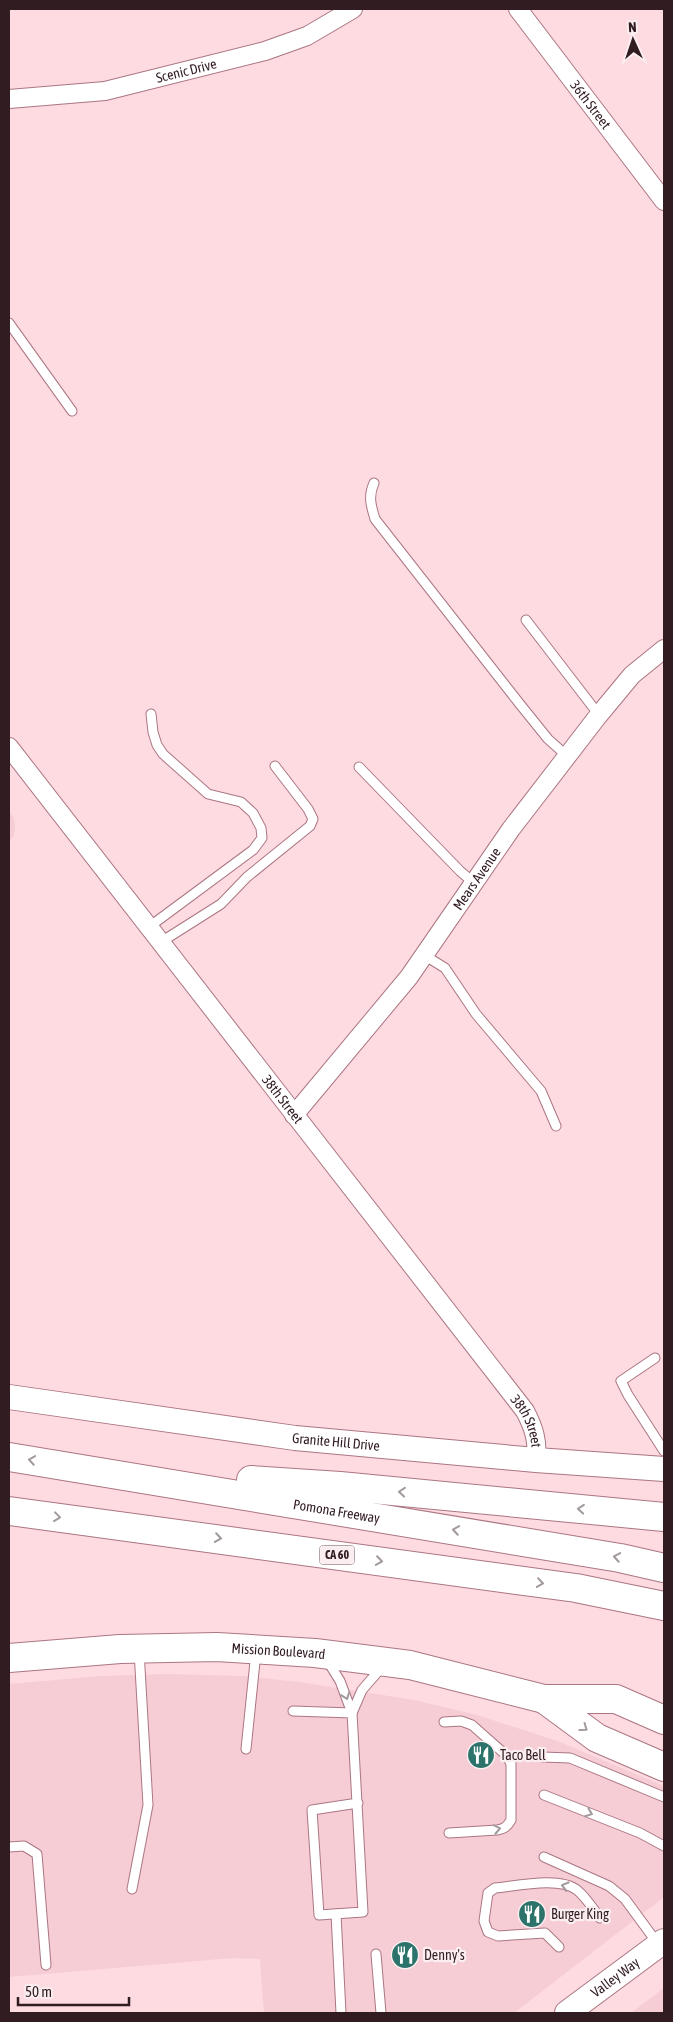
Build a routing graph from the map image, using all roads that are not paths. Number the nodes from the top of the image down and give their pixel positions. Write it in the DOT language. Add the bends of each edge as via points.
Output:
graph roads {
  1 [pos="353,9"];
  2 [pos="518,9"];
  3 [pos="9,99"];
  4 [pos="664,201"];
  5 [pos="9,323"];
  6 [pos="72,411"];
  7 [pos="374,483"];
  8 [pos="526,620"];
  9 [pos="664,649"];
  10 [pos="151,714"];
  11 [pos="600,715"];
  12 [pos="9,747"];
  13 [pos="567,756"];
  14 [pos="275,766"];
  15 [pos="359,767"];
  16 [pos="474,882"];
  17 [pos="149,927"];
  18 [pos="160,942"];
  19 [pos="424,955"];
  20 [pos="294,1115"];
  21 [pos="556,1126"];
  22 [pos="655,1358"];
  23 [pos="9,1397"];
  24 [pos="664,1451"];
  25 [pos="9,1457"];
  26 [pos="536,1460"];
  27 [pos="90,1469"];
  28 [pos="664,1469"];
  29 [pos="9,1510"];
  30 [pos="664,1517"];
  31 [pos="664,1568"];
  32 [pos="664,1606"];
  33 [pos="139,1649"];
  34 [pos="256,1649"];
  35 [pos="323,1654"];
  36 [pos="9,1658"];
  37 [pos="388,1662"];
  38 [pos="544,1699"];
  39 [pos="293,1712"];
  40 [pos="352,1713"];
  41 [pos="664,1720"];
  42 [pos="444,1722"];
  43 [pos="246,1749"];
  44 [pos="542,1757"];
  45 [pos="664,1767"];
  46 [pos="544,1795"];
  47 [pos="664,1797"];
  48 [pos="358,1803"];
  49 [pos="449,1833"];
  50 [pos="664,1846"];
  51 [pos="9,1847"];
  52 [pos="544,1857"];
  53 [pos="132,1888"];
  54 [pos="336,1914"];
  55 [pos="600,1918"];
  56 [pos="662,1943"];
  57 [pos="559,1947"];
  58 [pos="376,1954"];
  59 [pos="46,1965"];
  60 [pos="341,2013"];
  61 [pos="382,2013"];
  62 [pos="567,2013"];
  1 -- 3 [label="street, Scenic Drive" via="308,36 265,51 105,90"];
  2 -- 4 [label="street, 36th Street"];
  5 -- 6 [label="lane"];
  7 -- 13 [label="lane" via="370,505 375,519 548,739"];
  8 -- 11 [label="lane"];
  9 -- 11 [label="street, Mears Avenue" via="632,675"];
  10 -- 17 [label="lane" via="155,738 163,754 208,794 241,802 253,813 262,838 253,850"];
  11 -- 13 [label="street, Mears Avenue"];
  12 -- 17 [label="street, 38th Street"];
  13 -- 16 [label="street, Mears Avenue"];
  14 -- 18 [label="lane" via="308,809 313,818 310,826 247,877 221,904"];
  15 -- 16 [label="lane"];
  16 -- 19 [label="street, Mears Avenue"];
  17 -- 18 [label="street, 38th Street"];
  18 -- 20 [label="street, 38th Street"];
  19 -- 20 [label="street, Mears Avenue" via="379,1016"];
  19 -- 21 [label="lane" via="445,968 476,1014 541,1090"];
  20 -- 26 [label="street, 38th Street" via="525,1411 538,1444"];
  22 -- 24 [label="lane" via="621,1381"];
  23 -- 26 [label="street, Granite Hill Drive" via="295,1438"];
  27 -- 25 [label="main road, Pomona Freeway, one-way"];
  26 -- 28 [label="street, Granite Hill Drive"];
  30 -- 27 [label="main road, one-way" via="340,1486"];
  31 -- 27 [label="main road, Pomona Freeway, one-way" via="611,1556"];
  29 -- 32 [label="main road, CA 60, one-way" via="576,1588"];
  33 -- 34 [label="main road, Mission Boulevard"];
  33 -- 36 [label="main road, Mission Boulevard"];
  33 -- 53 [label="lane" via="148,1805"];
  34 -- 35 [label="main road, Mission Boulevard"];
  34 -- 43 [label="lane"];
  35 -- 37 [label="main road, Mission Boulevard"];
  35 -- 40 [label="lane, one-way" via="340,1681"];
  37 -- 38 [label="main road, Mission Boulevard"];
  37 -- 40 [label="lane" via="362,1690"];
  38 -- 41 [label="main road, Mission Boulevard" via="616,1700"];
  38 -- 45 [label="main road, Mission Boulevard, one-way" via="597,1738"];
  39 -- 40 [label="lane"];
  40 -- 48 [label="lane"];
  49 -- 42 [label="lane, one-way" via="497,1830 509,1824 511,1764 503,1752 472,1725 461,1721"];
  44 -- 47 [label="lane" via="570,1758"];
  46 -- 50 [label="lane, one-way" via="640,1833"];
  48 -- 54 [label="lane" via="363,1912"];
  48 -- 54 [label="lane" via="312,1810 319,1915"];
  51 -- 59 [label="lane" via="24,1846 37,1854"];
  52 -- 56 [label="lane" via="609,1886 625,1899"];
  54 -- 60 [label="lane"];
  55 -- 57 [label="lane, one-way" via="576,1890 562,1884 495,1888 488,1893 484,1921 488,1932 498,1936 545,1933"];
  56 -- 62 [label="street, Valley Way"];
  58 -- 61 [label="lane"];
}
